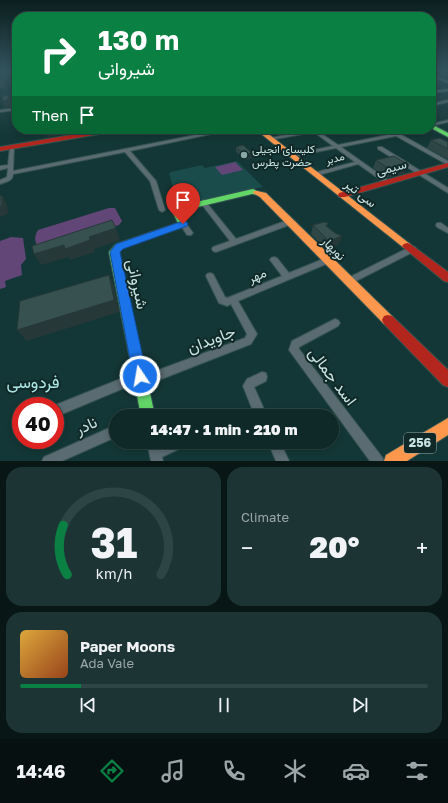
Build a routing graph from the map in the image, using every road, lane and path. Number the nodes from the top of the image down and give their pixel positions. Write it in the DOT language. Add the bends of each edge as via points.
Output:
graph roads {
  1 [pos="448,101"];
  2 [pos="436,104"];
  3 [pos="12,110"];
  4 [pos="0,111"];
  5 [pos="448,121"];
  6 [pos="436,124"];
  7 [pos="436,128"];
  8 [pos="81,134"];
  9 [pos="208,134"];
  10 [pos="264,134"];
  11 [pos="298,134"];
  12 [pos="319,134"];
  13 [pos="397,134"];
  14 [pos="448,135"];
  15 [pos="270,139"];
  16 [pos="337,146"];
  17 [pos="12,147"];
  18 [pos="380,148"];
  19 [pos="0,149"];
  20 [pos="126,150"];
  21 [pos="293,156"];
  22 [pos="360,162"];
  23 [pos="448,164"];
  24 [pos="11,166"];
  25 [pos="0,168"];
  26 [pos="420,173"];
  27 [pos="315,174"];
  28 [pos="10,176"];
  29 [pos="0,182"];
  30 [pos="387,182"];
  31 [pos="448,191"];
  32 [pos="342,194"];
  33 [pos="203,202"];
  34 [pos="162,210"];
  35 [pos="290,222"];
  36 [pos="183,224"];
  37 [pos="439,224"];
  38 [pos="448,231"];
  39 [pos="189,233"];
  40 [pos="234,242"];
  41 [pos="216,249"];
  42 [pos="412,249"];
  43 [pos="274,260"];
  44 [pos="328,260"];
  45 [pos="446,274"];
  46 [pos="210,276"];
  47 [pos="287,277"];
  48 [pos="349,281"];
  49 [pos="233,300"];
  50 [pos="335,323"];
  51 [pos="262,376"];
  52 [pos="140,379"];
  53 [pos="448,380"];
  54 [pos="64,408"];
  55 [pos="146,409"];
  56 [pos="258,409"];
  57 [pos="448,426"];
  58 [pos="109,434"];
  59 [pos="277,449"];
  60 [pos="48,461"];
  61 [pos="283,461"];
  62 [pos="378,461"];
  63 [pos="392,461"];
  1 -- 2 [label="street"];
  3 -- 4 [label="street"];
  5 -- 6 [label="street"];
  7 -- 14 [label="street"];
  8 -- 17 [label="street"];
  9 -- 20 [label="street"];
  10 -- 15 [label="street, سی تیر"];
  11 -- 15 [label="street"];
  12 -- 16 [label="street"];
  13 -- 16 [label="street"];
  13 -- 23 [label="street"];
  15 -- 21 [label="street, سی تیر"];
  16 -- 21 [label="street"];
  16 -- 22 [label="street"];
  17 -- 19 [label="street"];
  17 -- 24 [label="street"];
  18 -- 26 [label="street"];
  20 -- 28 [label="street"];
  20 -- 34 [label="street" via="153,181"];
  21 -- 27 [label="street, سی تیر"];
  22 -- 27 [label="street, مدبر"];
  22 -- 30 [label="street"];
  23 -- 26 [label="street, سیمی"];
  24 -- 25 [label="street"];
  24 -- 28 [label="street"];
  26 -- 30 [label="street, سیمی"];
  26 -- 31 [label="street"];
  27 -- 32 [label="street, سی تیر"];
  28 -- 29 [label="street"];
  30 -- 32 [label="street, سیمی"];
  32 -- 42 [label="street, سی تیر"];
  33 -- 35 [label="street, نوبهار" via="255,191 263,195"];
  33 -- 36 [label="street, نوبهار" via="176,211"];
  33 -- 40 [label="street"];
  35 -- 40 [label="street"];
  35 -- 44 [label="street, نوبهار"];
  36 -- 39 [label="street"];
  36 -- 52 [label="street, شیروانی" via="119,246 114,254"];
  37 -- 38 [label="street"];
  40 -- 41 [label="street"];
  42 -- 45 [label="street, سی تیر"];
  42 -- 48 [label="street"];
  43 -- 47 [label="street"];
  44 -- 47 [label="street, مهر"];
  44 -- 48 [label="street, نوبهار"];
  46 -- 49 [label="street" via="222,300"];
  47 -- 49 [label="street, مهر"];
  48 -- 53 [label="street, نوبهار"];
  49 -- 52 [label="street, جاویدان" via="252,334 248,341"];
  50 -- 62 [label="street, اسد جمالی" via="295,344 294,350"];
  51 -- 56 [label="street" via="249,385 249,391"];
  52 -- 54 [label="street"];
  52 -- 55 [label="street, شیروانی"];
  57 -- 63 [label="street, 256"];
  58 -- 60 [label="street, نادر"];
  59 -- 61 [label="street"];
}
